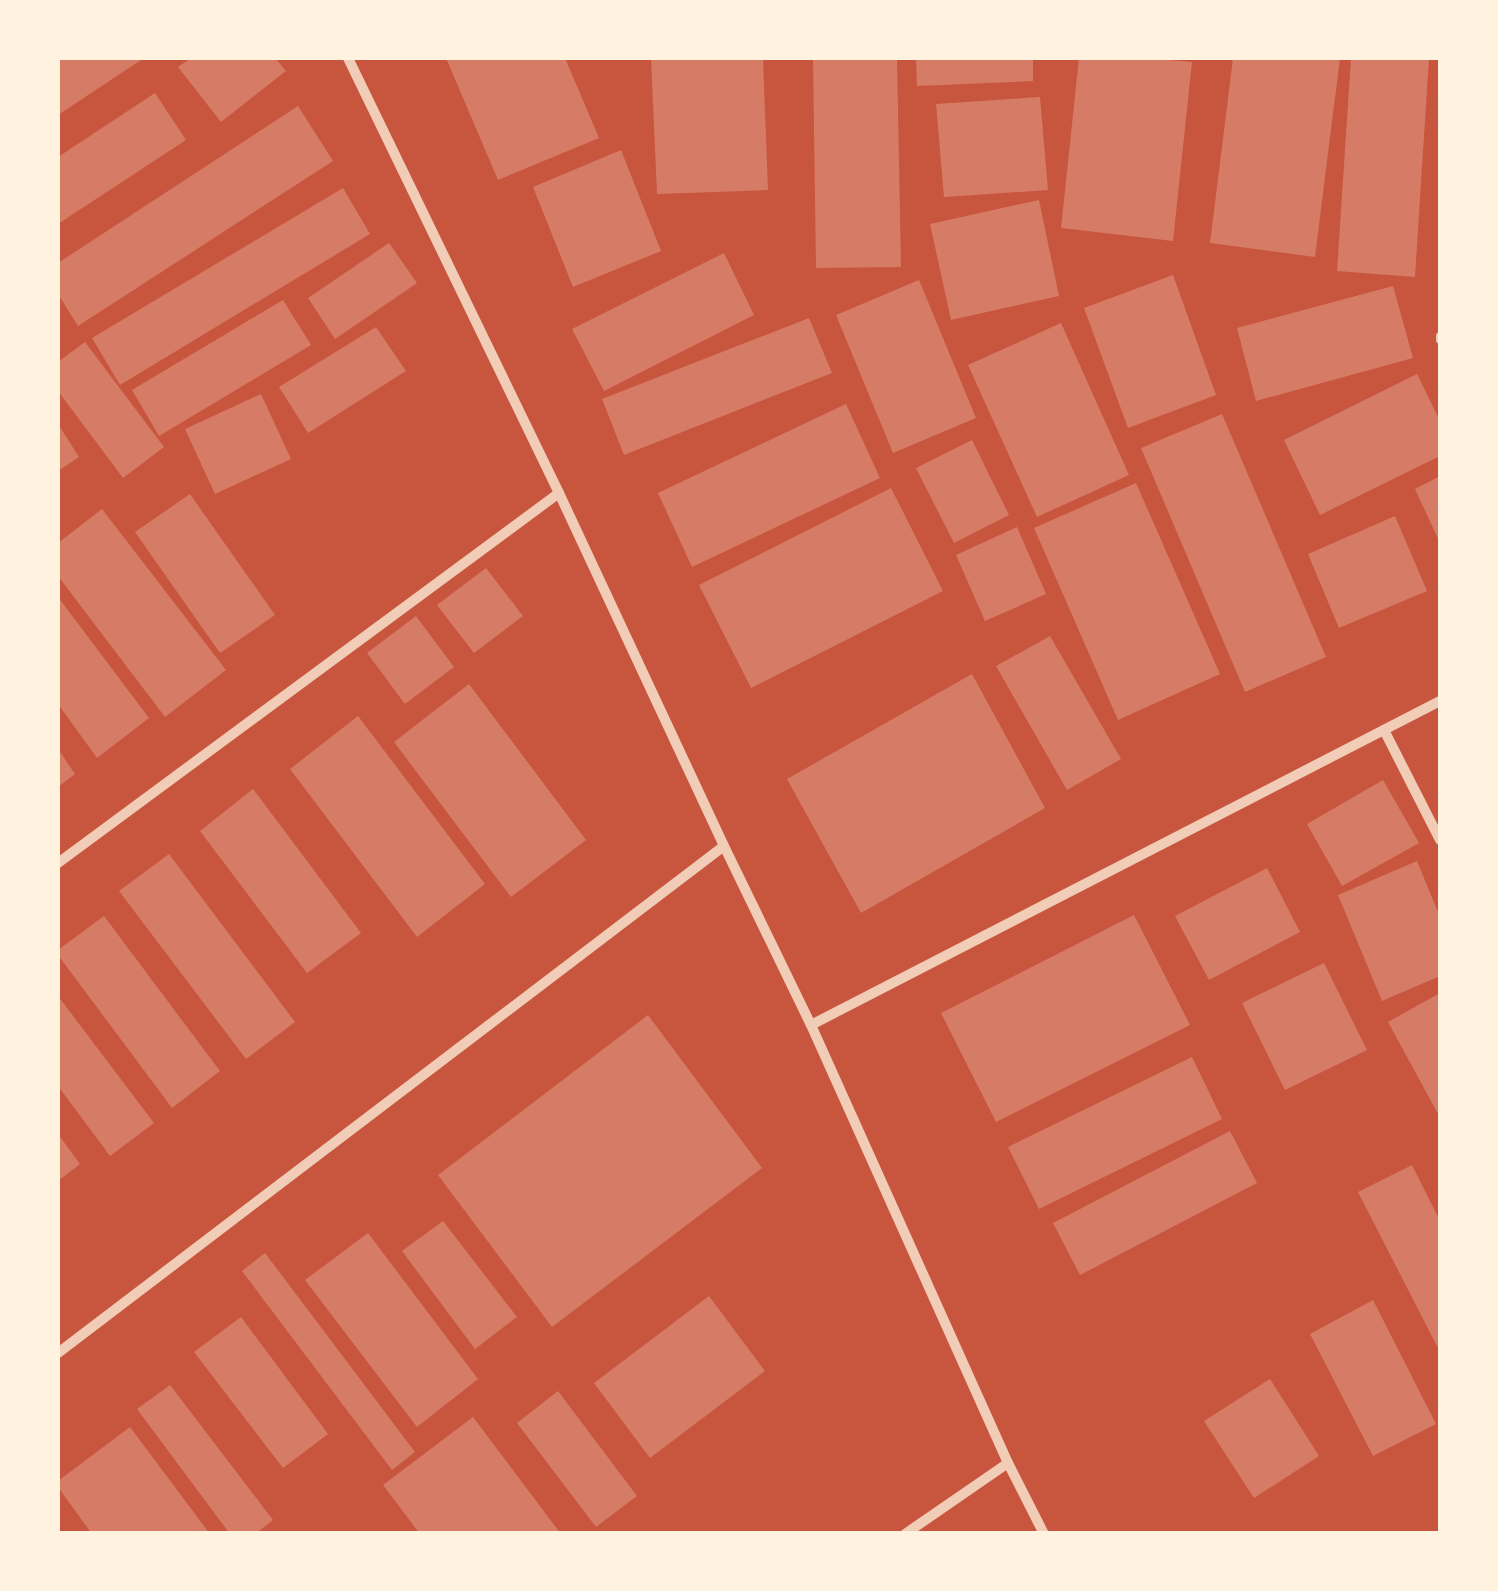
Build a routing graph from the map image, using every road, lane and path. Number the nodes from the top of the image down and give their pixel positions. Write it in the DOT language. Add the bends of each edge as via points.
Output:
graph roads {
  1 [pos="348,58"];
  2 [pos="559,493"];
  3 [pos="1440,702"];
  4 [pos="1384,730"];
  5 [pos="1440,840"];
  6 [pos="724,846"];
  7 [pos="58,863"];
  8 [pos="811,1025"];
  9 [pos="58,1353"];
  10 [pos="1008,1463"];
  11 [pos="905,1534"];
  12 [pos="1044,1534"];
  1 -- 2 [label="street"];
  2 -- 6 [label="street"];
  2 -- 7 [label="street"];
  3 -- 4 [label="street"];
  4 -- 5 [label="street"];
  4 -- 8 [label="street"];
  6 -- 8 [label="street"];
  6 -- 9 [label="street"];
  8 -- 10 [label="street"];
  10 -- 11 [label="street"];
  10 -- 12 [label="street"];
}
